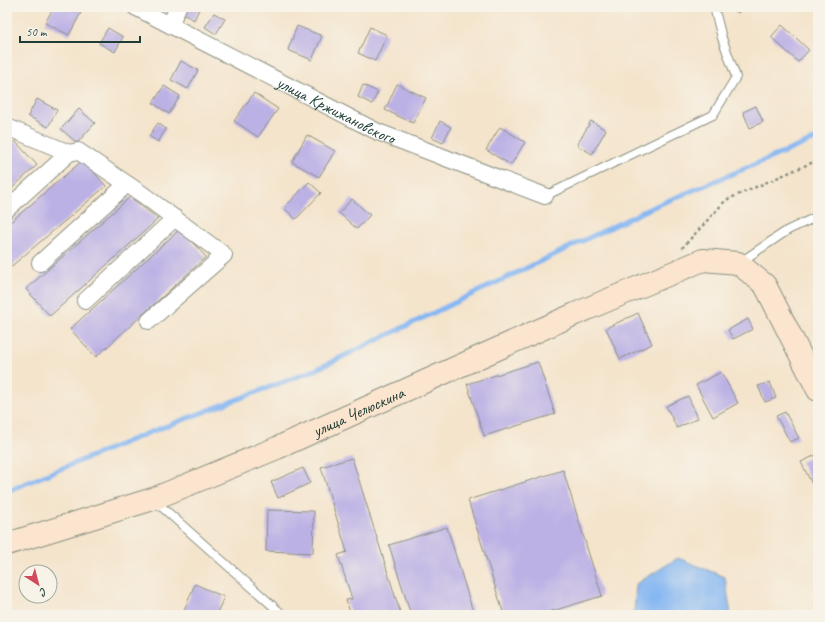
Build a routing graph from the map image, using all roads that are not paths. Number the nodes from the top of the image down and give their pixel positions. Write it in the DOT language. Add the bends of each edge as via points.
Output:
graph roads {
  1 [pos="135,7"];
  2 [pos="178,7"];
  3 [pos="714,7"];
  4 [pos="170,25"];
  5 [pos="9,130"];
  6 [pos="69,153"];
  7 [pos="127,184"];
  8 [pos="545,196"];
  9 [pos="7,209"];
  10 [pos="818,216"];
  11 [pos="175,218"];
  12 [pos="738,263"];
  13 [pos="40,264"];
  14 [pos="85,301"];
  15 [pos="149,321"];
  16 [pos="818,390"];
  17 [pos="153,499"];
  18 [pos="7,544"];
  19 [pos="283,615"];
  1 -- 4 [label="street, улица Кржижановского"];
  2 -- 4 [label="street"];
  3 -- 8 [label="lane" via="736,77 713,115"];
  4 -- 8 [label="street, улица Кржижановского" via="378,132"];
  5 -- 6 [label="street"];
  6 -- 7 [label="street" via="78,151"];
  6 -- 9 [label="street"];
  7 -- 11 [label="street"];
  7 -- 13 [label="street"];
  10 -- 12 [label="lane" via="788,230"];
  11 -- 14 [label="street"];
  11 -- 15 [label="street" via="224,255"];
  12 -- 16 [label="street" via="765,285"];
  12 -- 17 [label="street, улица Челюскина" via="703,260 575,314 277,448"];
  17 -- 18 [label="street, улица Челюскина"];
  17 -- 19 [label="lane"];
}
